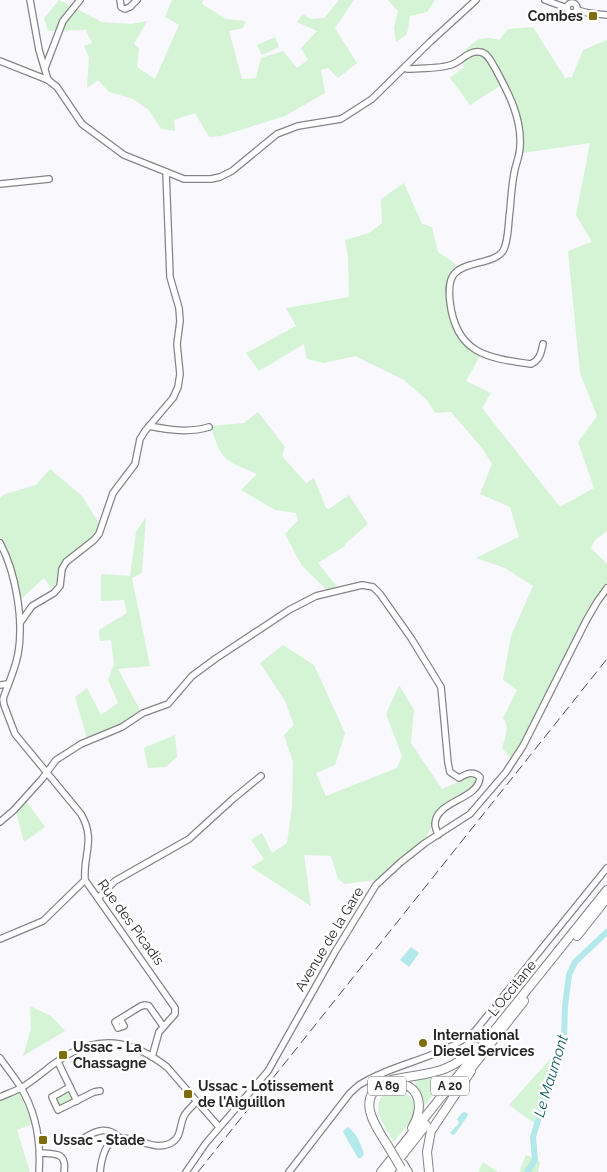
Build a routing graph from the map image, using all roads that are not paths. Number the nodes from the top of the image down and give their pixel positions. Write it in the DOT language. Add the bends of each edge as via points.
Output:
graph roads {
  1 [pos="30,0"];
  2 [pos="80,0"];
  3 [pos="120,0"];
  4 [pos="137,0"];
  5 [pos="476,0"];
  6 [pos="545,0"];
  7 [pos="569,4"];
  8 [pos="607,15"];
  9 [pos="0,61"];
  10 [pos="45,68"];
  11 [pos="404,68"];
  12 [pos="48,80"];
  13 [pos="166,172"];
  14 [pos="49,179"];
  15 [pos="0,184"];
  16 [pos="543,344"];
  17 [pos="149,426"];
  18 [pos="209,427"];
  19 [pos="0,544"];
  20 [pos="607,588"];
  21 [pos="19,624"];
  22 [pos="8,684"];
  23 [pos="0,685"];
  24 [pos="47,772"];
  25 [pos="261,776"];
  26 [pos="0,822"];
  27 [pos="438,836"];
  28 [pos="607,868"];
  29 [pos="85,880"];
  30 [pos="607,890"];
  31 [pos="98,898"];
  32 [pos="607,898"];
  33 [pos="0,939"];
  34 [pos="120,1019"];
  35 [pos="502,1021"];
  36 [pos="163,1026"];
  37 [pos="482,1055"];
  38 [pos="152,1057"];
  39 [pos="0,1058"];
  40 [pos="58,1062"];
  41 [pos="21,1088"];
  42 [pos="70,1088"];
  43 [pos="100,1091"];
  44 [pos="0,1097"];
  45 [pos="77,1101"];
  46 [pos="197,1101"];
  47 [pos="219,1127"];
  48 [pos="84,1138"];
  49 [pos="120,1138"];
  50 [pos="389,1145"];
  51 [pos="398,1151"];
  52 [pos="40,1153"];
  53 [pos="404,1169"];
  54 [pos="40,1172"];
  55 [pos="64,1172"];
  56 [pos="100,1172"];
  57 [pos="186,1172"];
  58 [pos="289,1172"];
  59 [pos="381,1172"];
  60 [pos="389,1172"];
  61 [pos="428,1172"];
  1 -- 10 [label="street"];
  2 -- 10 [label="street" via="63,21"];
  3 -- 4 [label="street" via="121,7 125,9"];
  5 -- 11 [label="street"];
  6 -- 7 [label="street"];
  7 -- 8 [label="street" via="574,13 577,10"];
  9 -- 12 [label="street"];
  10 -- 12 [label="street"];
  11 -- 13 [label="street" via="372,99 341,119 298,126 277,134 220,177 184,179"];
  11 -- 16 [label="street" via="452,65 473,52 482,52 488,56 506,87 516,114 520,146 506,239 503,251 496,257 462,268 454,274 449,290 452,315 456,329 466,342 490,357 530,364 540,356"];
  12 -- 13 [label="street" via="82,124 105,142 124,155"];
  13 -- 17 [label="street" via="170,277 180,321 176,344 180,381 173,398"];
  14 -- 15 [label="street"];
  17 -- 18 [label="street" via="186,431"];
  17 -- 21 [label="street" via="140,439 136,464 113,493 99,534 66,562 60,586 32,606"];
  19 -- 21 [label="street, Rue des Picadis" via="13,576"];
  20 -- 27 [label="street, Avenue de la Gare" via="593,608 515,759 470,814"];
  21 -- 22 [label="street, Rue des Picadis" via="16,664"];
  22 -- 23 [label="street"];
  22 -- 24 [label="street, Rue des Picadis" via="3,699 15,734"];
  24 -- 26 [label="street"];
  24 -- 27 [label="street" via="56,760 81,744 168,704 192,676 275,619 316,596 362,585 373,587 380,594 441,687 450,772 459,778 470,773 480,777 477,787 442,809 435,824"];
  24 -- 29 [label="street, Rue des Picadis" via="81,814 89,830"];
  25 -- 31 [label="street" via="193,836 115,881"];
  27 -- 47 [label="street, Avenue de la Gare" via="401,862 376,885 277,1057"];
  28 -- 58 [label="street" via="475,1031 446,1050 359,1085"];
  29 -- 31 [label="street, Rue des Picadis"];
  29 -- 33 [label="street" via="43,921"];
  30 -- 35 [label="highway, L'Occitane / A 20"];
  31 -- 36 [label="street, Rue des Picadis" via="175,1008 175,1014"];
  32 -- 37 [label="highway, L'Occitane / A 20"];
  34 -- 36 [label="street" via="145,1005"];
  35 -- 50 [label="highway, A 89" via="470,1053 451,1066 437,1072 388,1081 374,1090 369,1104 370,1116"];
  35 -- 51 [label="highway, L'Occitane / A 20"];
  36 -- 38 [label="street" via="158,1032"];
  37 -- 60 [label="highway, L'Occitane / A 20"];
  37 -- 61 [label="highway" via="432,1130 427,1152"];
  38 -- 40 [label="street" via="129,1045 109,1042 70,1054"];
  38 -- 46 [label="street" via="167,1066"];
  39 -- 41 [label="street"];
  40 -- 41 [label="street"];
  40 -- 42 [label="street"];
  41 -- 44 [label="street"];
  41 -- 52 [label="street" via="36,1124"];
  42 -- 45 [label="street"];
  42 -- 45 [label="street" via="52,1097 58,1110"];
  43 -- 45 [label="street"];
  46 -- 47 [label="street"];
  46 -- 49 [label="street" via="184,1116 179,1134 172,1142 160,1146"];
  47 -- 57 [label="street, Avenue de la Gare"];
  48 -- 49 [label="street" via="102,1130"];
  49 -- 56 [label="street" via="112,1141 102,1153"];
  50 -- 51 [label="highway, A 89" via="377,1122 373,1102 382,1088 403,1084 415,1092 420,1107 413,1128"];
  50 -- 53 [label="highway"];
  51 -- 59 [label="highway, L'Occitane / A 20"];
  52 -- 54 [label="street"];
  52 -- 55 [label="street" via="64,1157"];
}
